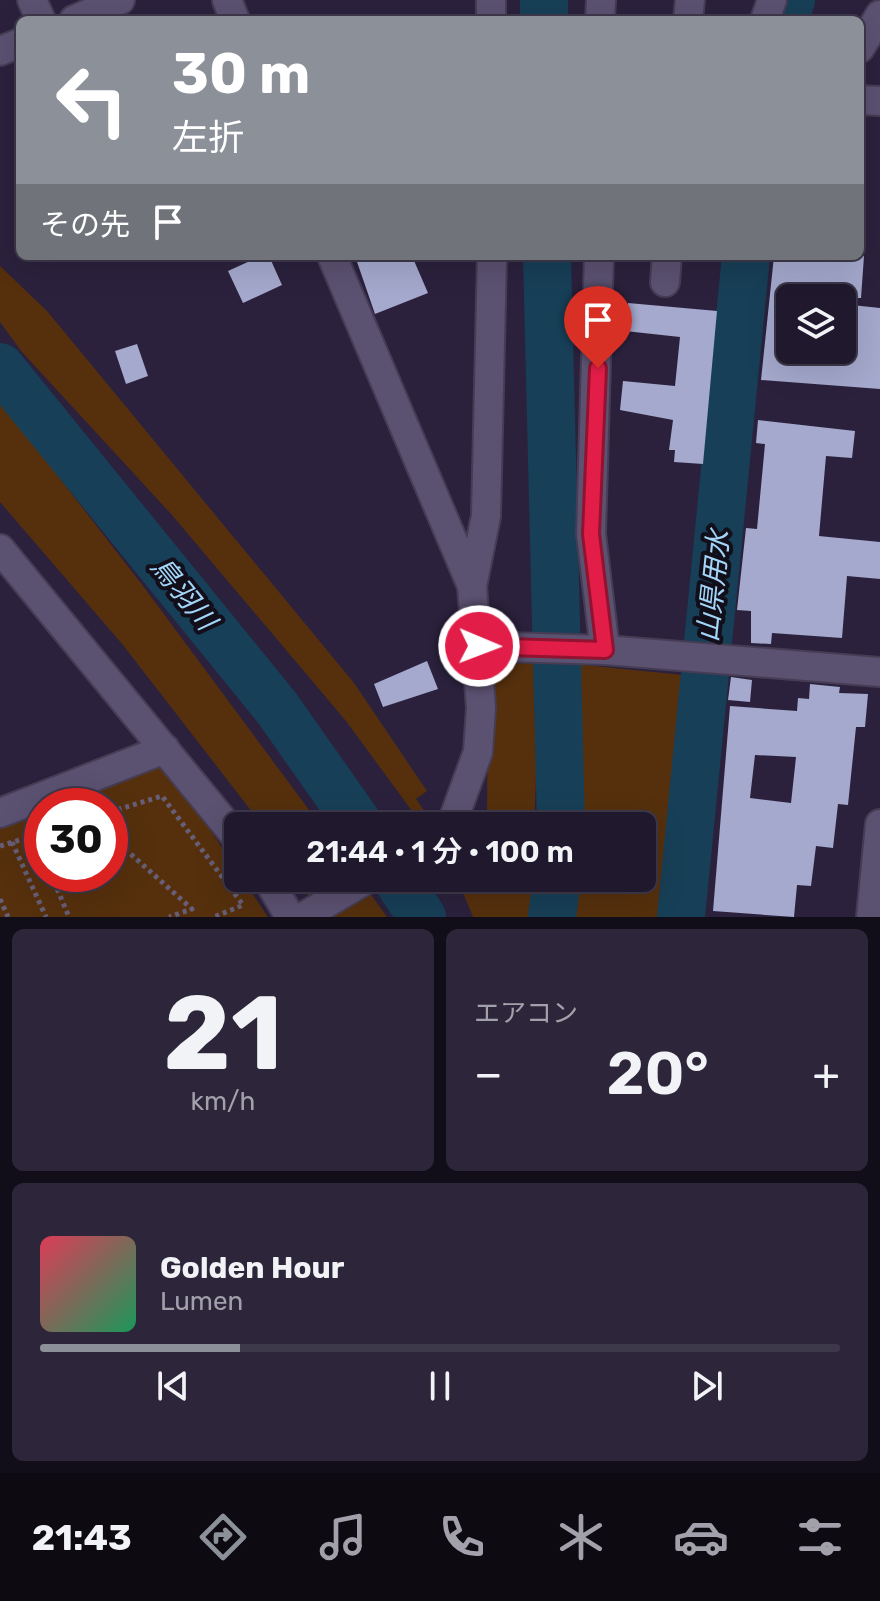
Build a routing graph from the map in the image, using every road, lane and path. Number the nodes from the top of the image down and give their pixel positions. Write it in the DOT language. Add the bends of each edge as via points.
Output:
graph roads {
  1 [pos="120,0"];
  2 [pos="880,15"];
  3 [pos="83,16"];
  4 [pos="864,41"];
  5 [pos="334,260"];
  6 [pos="492,260"];
  7 [pos="599,260"];
  8 [pos="0,549"];
  9 [pos="12,582"];
  10 [pos="472,586"];
  11 [pos="488,646"];
  12 [pos="596,650"];
  13 [pos="880,672"];
  14 [pos="165,749"];
  15 [pos="128,806"];
  16 [pos="456,812"];
  17 [pos="0,813"];
  18 [pos="224,822"];
  19 [pos="880,824"];
  20 [pos="24,838"];
  21 [pos="12,842"];
  22 [pos="0,846"];
  23 [pos="128,852"];
  24 [pos="59,892"];
  25 [pos="280,892"];
  26 [pos="344,892"];
  27 [pos="0,899"];
  28 [pos="302,915"];
  29 [pos="8,917"];
  30 [pos="46,917"];
  31 [pos="69,917"];
  32 [pos="169,917"];
  33 [pos="214,917"];
  34 [pos="871,917"];
  1 -- 3 [label="street"];
  2 -- 4 [label="street"];
  5 -- 10 [label="street"];
  6 -- 10 [label="street" via="486,516"];
  7 -- 12 [label="street" via="591,534"];
  8 -- 9 [label="street"];
  9 -- 14 [label="street"];
  10 -- 11 [label="street"];
  11 -- 12 [label="street"];
  11 -- 16 [label="street" via="478,752"];
  12 -- 13 [label="street"];
  14 -- 17 [label="street"];
  14 -- 18 [label="street"];
  15 -- 33 [label="path" via="162,796 243,905"];
  19 -- 34 [label="street"];
  20 -- 21 [label="path"];
  21 -- 22 [label="path"];
  21 -- 30 [label="path"];
  23 -- 32 [label="path" via="192,909"];
  24 -- 31 [label="path"];
  25 -- 28 [label="street"];
  26 -- 28 [label="street"];
  27 -- 29 [label="path"];
}
